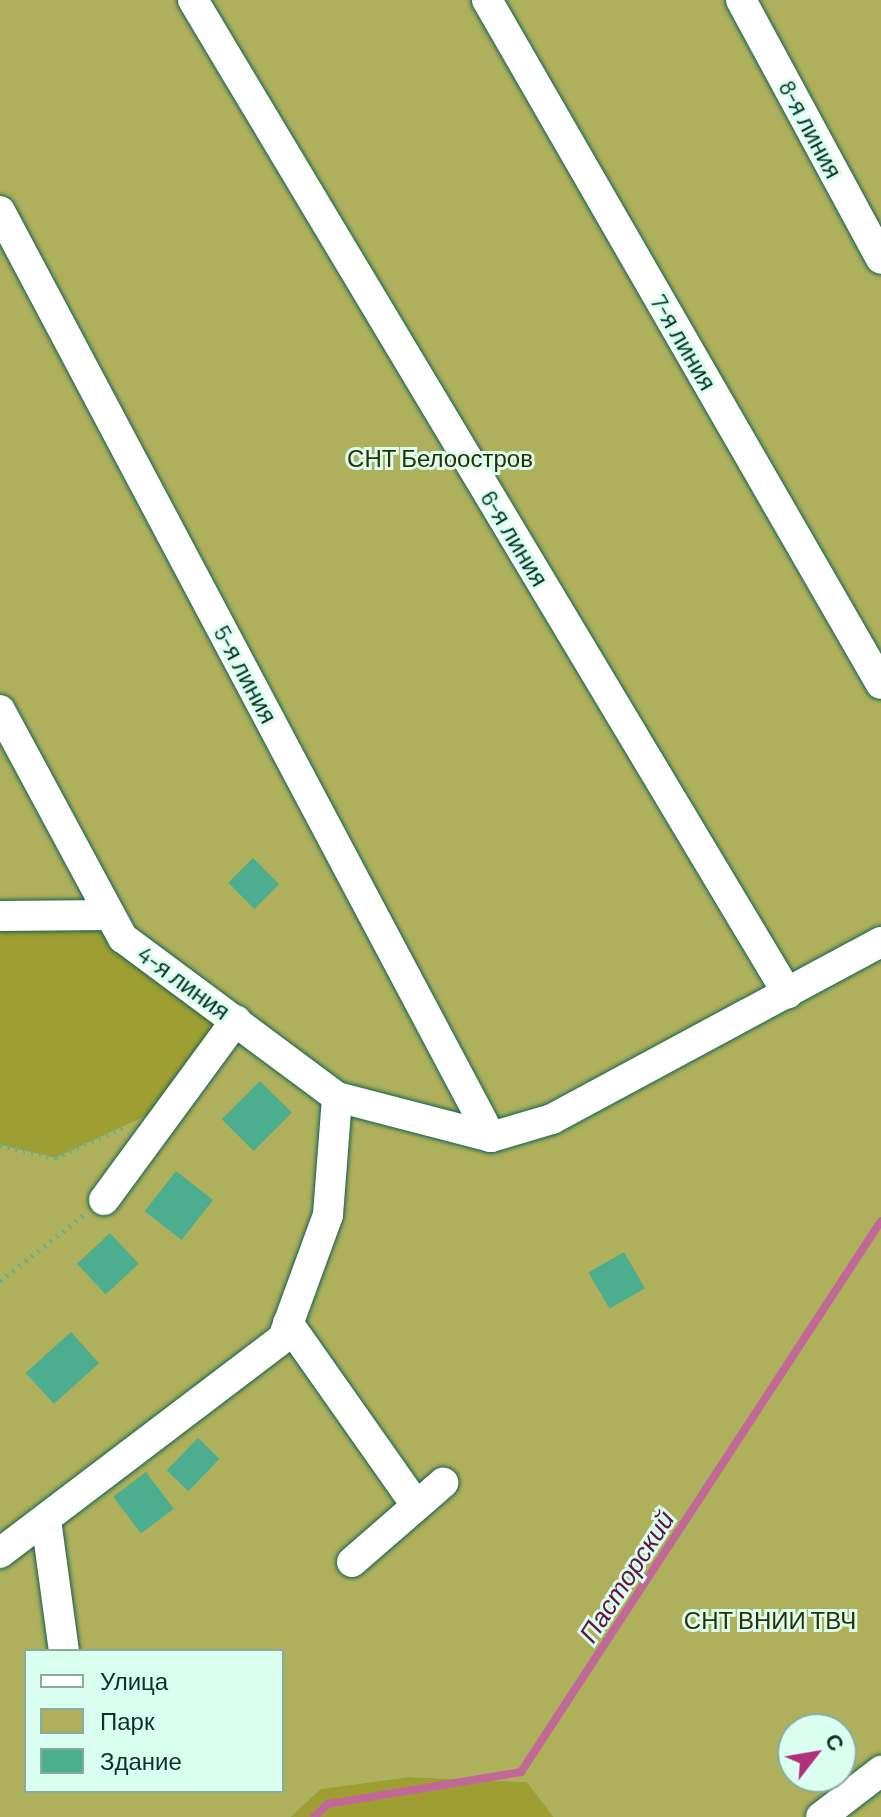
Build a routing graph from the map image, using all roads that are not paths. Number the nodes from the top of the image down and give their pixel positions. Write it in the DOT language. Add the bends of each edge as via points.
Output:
graph roads {
  1 [pos="193,0"];
  2 [pos="487,0"];
  3 [pos="741,0"];
  4 [pos="0,211"];
  5 [pos="881,259"];
  6 [pos="881,684"];
  7 [pos="0,710"];
  8 [pos="110,915"];
  9 [pos="0,916"];
  10 [pos="881,942"];
  11 [pos="788,994"];
  12 [pos="236,1020"];
  13 [pos="337,1097"];
  14 [pos="491,1137"];
  15 [pos="104,1200"];
  16 [pos="288,1323"];
  17 [pos="443,1483"];
  18 [pos="416,1505"];
  19 [pos="46,1520"];
  20 [pos="0,1553"];
  21 [pos="352,1562"];
  22 [pos="64,1649"];
  23 [pos="881,1771"];
  24 [pos="821,1817"];
  1 -- 11 [label="street, 6-я линия"];
  2 -- 6 [label="street, 7-я линия"];
  3 -- 5 [label="street, 8-я линия"];
  4 -- 14 [label="street, 5-я линия"];
  7 -- 8 [label="street, 4-я линия"];
  8 -- 9 [label="street"];
  8 -- 12 [label="street, 4-я линия" via="123,938"];
  10 -- 11 [label="street"];
  11 -- 14 [label="street" via="552,1119"];
  12 -- 13 [label="street, 4-я линия"];
  12 -- 15 [label="street"];
  13 -- 14 [label="street"];
  13 -- 16 [label="street" via="328,1215"];
  16 -- 18 [label="street"];
  16 -- 19 [label="street" via="283,1338 205,1402 73,1493"];
  17 -- 18 [label="street"];
  18 -- 21 [label="street"];
  19 -- 20 [label="street"];
  19 -- 22 [label="street"];
  23 -- 24 [label="street"];
}
